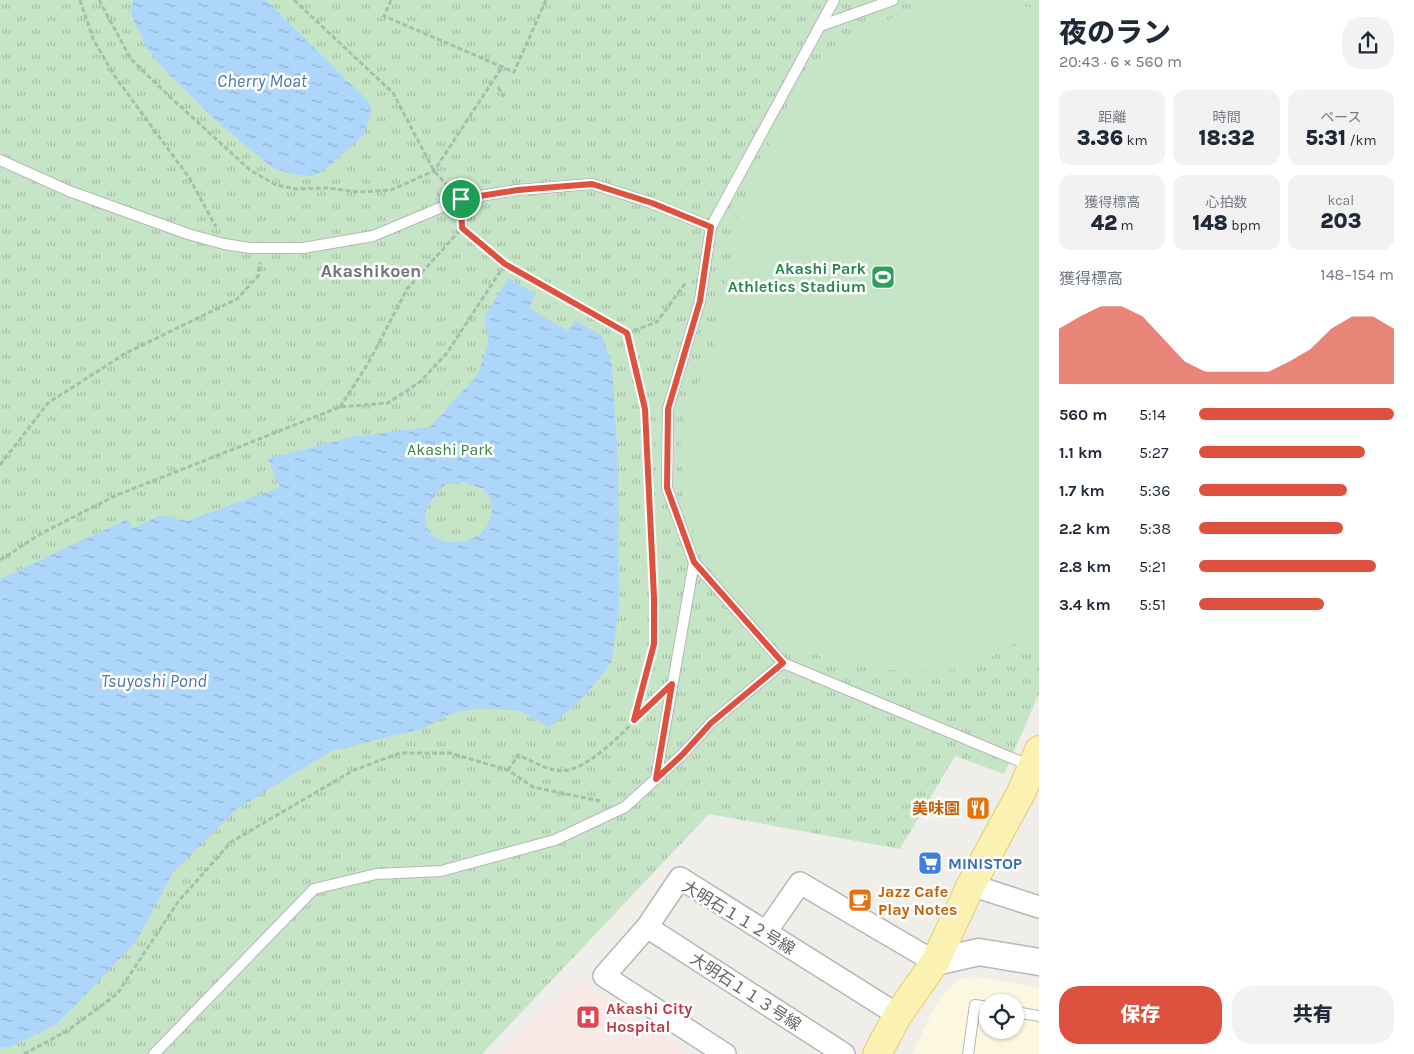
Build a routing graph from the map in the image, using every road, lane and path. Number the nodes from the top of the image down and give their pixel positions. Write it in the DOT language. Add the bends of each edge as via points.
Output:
graph roads {
  1 [pos="80,0"];
  2 [pos="99,0"];
  3 [pos="294,0"];
  4 [pos="391,0"];
  5 [pos="546,0"];
  6 [pos="834,0"];
  7 [pos="893,0"];
  8 [pos="820,26"];
  9 [pos="502,67"];
  10 [pos="498,87"];
  11 [pos="504,96"];
  12 [pos="0,160"];
  13 [pos="434,171"];
  14 [pos="461,199"];
  15 [pos="711,227"];
  16 [pos="462,228"];
  17 [pos="224,244"];
  18 [pos="263,248"];
  19 [pos="706,256"];
  20 [pos="505,264"];
  21 [pos="627,333"];
  22 [pos="340,407"];
  23 [pos="0,465"];
  24 [pos="0,560"];
  25 [pos="694,562"];
  26 [pos="783,663"];
  27 [pos="672,684"];
  28 [pos="634,720"];
  29 [pos="1036,758"];
  30 [pos="508,770"];
  31 [pos="656,779"];
  32 [pos="625,807"];
  33 [pos="971,885"];
  34 [pos="1039,907"];
  35 [pos="647,927"];
  36 [pos="766,932"];
  37 [pos="935,962"];
  38 [pos="1039,962"];
  39 [pos="979,1007"];
  40 [pos="1024,1014"];
  41 [pos="898,1015"];
  42 [pos="1039,1016"];
  43 [pos="24,1054"];
  44 [pos="154,1054"];
  45 [pos="725,1054"];
  46 [pos="844,1054"];
  47 [pos="877,1054"];
  48 [pos="968,1054"];
  1 -- 17 [label="path" via="93,39 114,75 190,179"];
  2 -- 13 [label="path" via="131,59 250,170 276,185 359,192 391,190"];
  3 -- 13 [label="path" via="392,93"];
  4 -- 9 [label="path" via="384,16"];
  5 -- 9 [label="path" via="514,72"];
  6 -- 8 [label="lane"];
  7 -- 8 [label="lane"];
  8 -- 15 [label="lane"];
  9 -- 13 [label="path"];
  10 -- 11 [label="path"];
  12 -- 17 [label="lane" via="69,191"];
  13 -- 14 [label="path"];
  14 -- 15 [label="lane" via="592,184 652,203"];
  14 -- 16 [label="path"];
  14 -- 18 [label="lane" via="373,236 303,248"];
  15 -- 19 [label="lane"];
  16 -- 20 [label="path"];
  16 -- 22 [label="path" via="407,289 369,362"];
  17 -- 18 [label="lane"];
  18 -- 23 [label="path" via="258,276 237,299 126,353 48,403"];
  19 -- 21 [label="path" via="657,322"];
  19 -- 25 [label="lane" via="700,301 668,409 667,488"];
  20 -- 21 [label="path"];
  20 -- 22 [label="path" via="447,353 420,382 388,403"];
  21 -- 28 [label="path" via="645,409 654,598 654,644"];
  22 -- 24 [label="path" via="117,495 42,533"];
  25 -- 26 [label="lane"];
  25 -- 27 [label="lane"];
  26 -- 29 [label="lane"];
  26 -- 31 [label="lane" via="711,723"];
  27 -- 28 [label="path"];
  27 -- 31 [label="lane"];
  28 -- 30 [label="path" via="592,759 574,769 555,771 518,755"];
  29 -- 33 [label="main road" via="1022,792"];
  30 -- 32 [label="path" via="533,787"];
  30 -- 43 [label="path" via="450,753 400,754 354,770 231,842 178,902 117,994 66,1031"];
  31 -- 32 [label="lane"];
  32 -- 44 [label="lane" via="554,840 441,871 376,874 314,889"];
  33 -- 34 [label="street"];
  33 -- 37 [label="main road"];
  35 -- 36 [label="street, 大明石１１２号線" via="680,878"];
  35 -- 45 [label="street, 大明石１１２号線" via="604,976"];
  35 -- 46 [label="street, 大明石１１３号線"];
  36 -- 37 [label="street" via="800,883"];
  36 -- 41 [label="street, 大明石１１２号線"];
  37 -- 38 [label="street" via="979,952"];
  37 -- 41 [label="main road"];
  39 -- 48 [label="lane" via="975,1006"];
  40 -- 42 [label="lane"];
  41 -- 47 [label="main road"];
}
